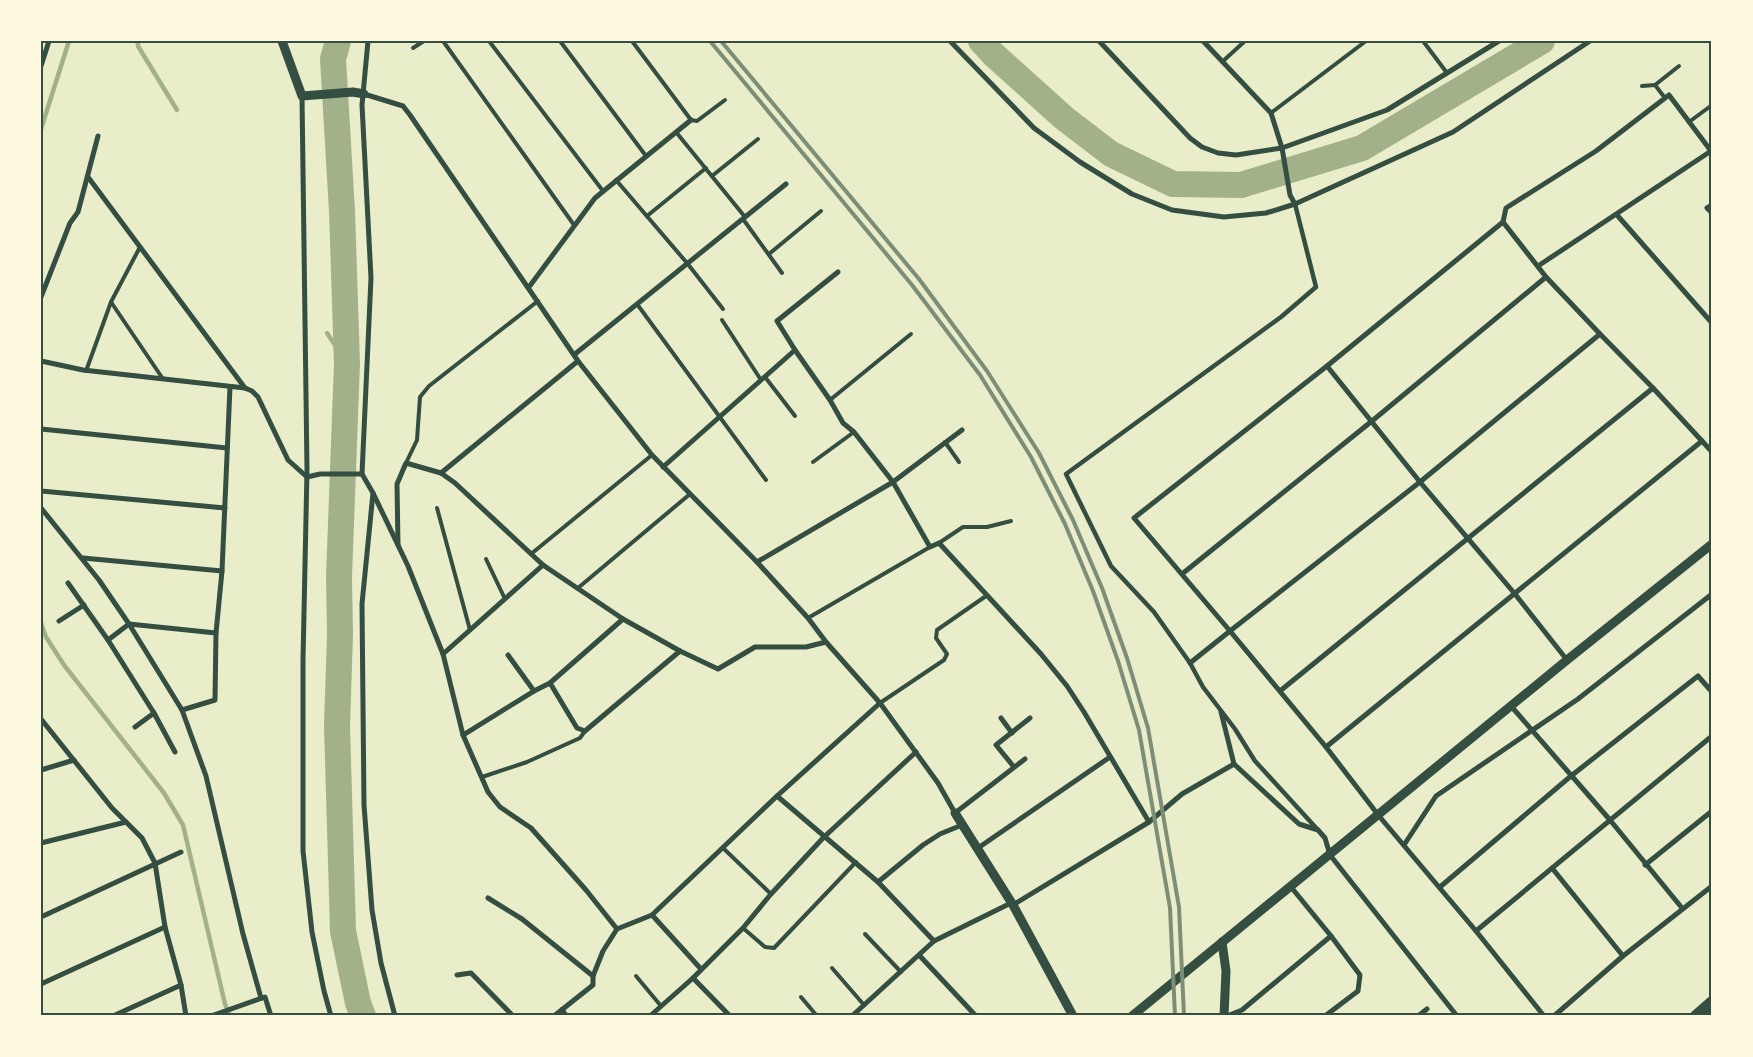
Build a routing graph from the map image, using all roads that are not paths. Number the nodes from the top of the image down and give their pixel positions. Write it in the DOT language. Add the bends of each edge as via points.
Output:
graph roads {
  1 [pos="49,41"];
  2 [pos="282,41"];
  3 [pos="368,41"];
  4 [pos="424,41"];
  5 [pos="443,41"];
  6 [pos="489,41"];
  7 [pos="560,41"];
  8 [pos="632,41"];
  9 [pos="950,41"];
  10 [pos="1099,41"];
  11 [pos="1203,41"];
  12 [pos="1245,41"];
  13 [pos="1366,41"];
  14 [pos="1422,41"];
  15 [pos="1499,41"];
  16 [pos="1590,41"];
  17 [pos="412,48"];
  18 [pos="1222,62"];
  19 [pos="41,66"];
  20 [pos="1679,66"];
  21 [pos="1448,73"];
  22 [pos="1655,85"];
  23 [pos="1642,86"];
  24 [pos="364,94"];
  25 [pos="306,95"];
  26 [pos="1665,98"];
  27 [pos="725,100"];
  28 [pos="1712,105"];
  29 [pos="1271,114"];
  30 [pos="691,120"];
  31 [pos="1689,122"];
  32 [pos="676,132"];
  33 [pos="98,136"];
  34 [pos="758,138"];
  35 [pos="1282,148"];
  36 [pos="646,156"];
  37 [pos="706,168"];
  38 [pos="712,176"];
  39 [pos="88,177"];
  40 [pos="616,180"];
  41 [pos="786,184"];
  42 [pos="603,191"];
  43 [pos="1295,204"];
  44 [pos="1712,205"];
  45 [pos="821,211"];
  46 [pos="1617,214"];
  47 [pos="1712,214"];
  48 [pos="647,216"];
  49 [pos="744,218"];
  50 [pos="1502,222"];
  51 [pos="574,225"];
  52 [pos="140,247"];
  53 [pos="769,254"];
  54 [pos="688,263"];
  55 [pos="1538,266"];
  56 [pos="838,272"];
  57 [pos="782,273"];
  58 [pos="1546,277"];
  59 [pos="529,287"];
  60 [pos="41,297"];
  61 [pos="538,300"];
  62 [pos="110,302"];
  63 [pos="637,304"];
  64 [pos="723,309"];
  65 [pos="722,320"];
  66 [pos="1712,323"];
  67 [pos="911,334"];
  68 [pos="1600,334"];
  69 [pos="795,350"];
  70 [pos="574,354"];
  71 [pos="41,361"];
  72 [pos="578,361"];
  73 [pos="1327,366"];
  74 [pos="86,371"];
  75 [pos="763,378"];
  76 [pos="163,380"];
  77 [pos="230,387"];
  78 [pos="245,388"];
  79 [pos="1653,388"];
  80 [pos="830,400"];
  81 [pos="720,416"];
  82 [pos="795,416"];
  83 [pos="1372,421"];
  84 [pos="41,428"];
  85 [pos="962,430"];
  86 [pos="854,432"];
  87 [pos="1702,441"];
  88 [pos="946,442"];
  89 [pos="228,448"];
  90 [pos="1712,452"];
  91 [pos="652,455"];
  92 [pos="813,462"];
  93 [pos="959,462"];
  94 [pos="406,463"];
  95 [pos="663,467"];
  96 [pos="440,473"];
  97 [pos="362,474"];
  98 [pos="307,477"];
  99 [pos="766,480"];
  100 [pos="893,482"];
  101 [pos="1420,482"];
  102 [pos="41,491"];
  103 [pos="373,492"];
  104 [pos="690,494"];
  105 [pos="41,508"];
  106 [pos="225,508"];
  107 [pos="437,508"];
  108 [pos="1010,521"];
  109 [pos="1468,539"];
  110 [pos="939,543"];
  111 [pos="1712,544"];
  112 [pos="398,545"];
  113 [pos="930,547"];
  114 [pos="531,554"];
  115 [pos="83,558"];
  116 [pos="486,559"];
  117 [pos="757,562"];
  118 [pos="543,565"];
  119 [pos="222,571"];
  120 [pos="1182,574"];
  121 [pos="68,583"];
  122 [pos="578,588"];
  123 [pos="1514,594"];
  124 [pos="1712,594"];
  125 [pos="986,596"];
  126 [pos="505,599"];
  127 [pos="84,605"];
  128 [pos="808,618"];
  129 [pos="623,619"];
  130 [pos="59,621"];
  131 [pos="129,624"];
  132 [pos="470,630"];
  133 [pos="1230,631"];
  134 [pos="216,633"];
  135 [pos="108,640"];
  136 [pos="826,642"];
  137 [pos="680,651"];
  138 [pos="443,654"];
  139 [pos="508,655"];
  140 [pos="1567,660"];
  141 [pos="1190,663"];
  142 [pos="550,683"];
  143 [pos="534,691"];
  144 [pos="1280,691"];
  145 [pos="1712,692"];
  146 [pos="880,704"];
  147 [pos="1511,706"];
  148 [pos="182,710"];
  149 [pos="1221,712"];
  150 [pos="154,713"];
  151 [pos="1001,718"];
  152 [pos="1030,718"];
  153 [pos="41,719"];
  154 [pos="135,727"];
  155 [pos="1532,730"];
  156 [pos="586,731"];
  157 [pos="1012,733"];
  158 [pos="463,735"];
  159 [pos="1712,736"];
  160 [pos="1326,747"];
  161 [pos="175,752"];
  162 [pos="916,752"];
  163 [pos="1110,757"];
  164 [pos="1024,759"];
  165 [pos="74,760"];
  166 [pos="1234,764"];
  167 [pos="1014,767"];
  168 [pos="41,770"];
  169 [pos="1571,776"];
  170 [pos="482,777"];
  171 [pos="776,796"];
  172 [pos="1712,810"];
  173 [pos="955,813"];
  174 [pos="1379,816"];
  175 [pos="1610,820"];
  176 [pos="126,822"];
  177 [pos="1149,822"];
  178 [pos="962,825"];
  179 [pos="1318,830"];
  180 [pos="824,838"];
  181 [pos="41,844"];
  182 [pos="1404,845"];
  183 [pos="723,848"];
  184 [pos="978,848"];
  185 [pos="180,852"];
  186 [pos="1330,856"];
  187 [pos="856,862"];
  188 [pos="155,863"];
  189 [pos="1645,865"];
  190 [pos="1552,868"];
  191 [pos="878,882"];
  192 [pos="1712,886"];
  193 [pos="1291,888"];
  194 [pos="1440,888"];
  195 [pos="771,894"];
  196 [pos="488,898"];
  197 [pos="1012,904"];
  198 [pos="1682,908"];
  199 [pos="41,916"];
  200 [pos="652,916"];
  201 [pos="165,927"];
  202 [pos="743,928"];
  203 [pos="617,929"];
  204 [pos="1476,931"];
  205 [pos="865,934"];
  206 [pos="1331,936"];
  207 [pos="934,941"];
  208 [pos="1222,942"];
  209 [pos="919,956"];
  210 [pos="1623,956"];
  211 [pos="832,968"];
  212 [pos="701,969"];
  213 [pos="901,972"];
  214 [pos="457,975"];
  215 [pos="593,976"];
  216 [pos="636,976"];
  217 [pos="693,978"];
  218 [pos="41,984"];
  219 [pos="182,985"];
  220 [pos="801,997"];
  221 [pos="261,998"];
  222 [pos="1712,1002"];
  223 [pos="864,1005"];
  224 [pos="661,1006"];
  225 [pos="562,1009"];
  226 [pos="1428,1009"];
  227 [pos="113,1016"];
  228 [pos="186,1016"];
  229 [pos="211,1016"];
  230 [pos="271,1016"];
  231 [pos="331,1016"];
  232 [pos="395,1016"];
  233 [pos="513,1016"];
  234 [pos="554,1016"];
  235 [pos="567,1016"];
  236 [pos="650,1016"];
  237 [pos="730,1016"];
  238 [pos="817,1016"];
  239 [pos="852,1016"];
  240 [pos="976,1016"];
  241 [pos="1073,1016"];
  242 [pos="1132,1016"];
  243 [pos="1226,1016"];
  244 [pos="1325,1016"];
  245 [pos="1418,1016"];
  246 [pos="1456,1016"];
  247 [pos="1544,1016"];
  248 [pos="1554,1016"];
  249 [pos="1696,1016"];
  1 -- 19 [label="street"];
  2 -- 25 [label="street"];
  3 -- 24 [label="street"];
  4 -- 17 [label="lane"];
  5 -- 51 [label="lane"];
  6 -- 42 [label="lane"];
  7 -- 36 [label="lane"];
  8 -- 30 [label="lane"];
  9 -- 43 [label="street" via="1034,128 1080,162 1132,194 1172,210 1224,217 1266,213"];
  10 -- 35 [label="street" via="1202,147 1236,155"];
  11 -- 18 [label="street"];
  12 -- 18 [label="lane"];
  13 -- 29 [label="lane"];
  14 -- 21 [label="lane"];
  15 -- 21 [label="street"];
  16 -- 43 [label="street" via="1453,132"];
  18 -- 29 [label="street"];
  20 -- 22 [label="lane"];
  21 -- 35 [label="street" via="1387,110"];
  22 -- 23 [label="lane"];
  22 -- 26 [label="lane"];
  24 -- 25 [label="street"];
  24 -- 59 [label="street" via="403,106"];
  24 -- 97 [label="street" via="371,278"];
  25 -- 98 [label="street"];
  26 -- 31 [label="street" via="1669,95"];
  26 -- 50 [label="street" via="1596,151 1506,208"];
  27 -- 30 [label="lane" via="697,121"];
  28 -- 31 [label="lane"];
  29 -- 35 [label="street"];
  30 -- 32 [label="street"];
  31 -- 46 [label="street" via="1710,150"];
  32 -- 36 [label="street"];
  32 -- 37 [label="lane"];
  33 -- 39 [label="street"];
  34 -- 38 [label="lane"];
  35 -- 43 [label="street" via="1290,195"];
  36 -- 40 [label="street"];
  37 -- 38 [label="lane"];
  37 -- 48 [label="lane"];
  38 -- 49 [label="lane"];
  39 -- 52 [label="street"];
  39 -- 60 [label="street" via="78,212 70,223"];
  40 -- 42 [label="street"];
  40 -- 48 [label="lane"];
  41 -- 49 [label="street"];
  42 -- 51 [label="street"];
  43 -- 141 [label="street" via="1316,287 1281,317 1066,474 1111,566 1154,612"];
  44 -- 47 [label="street" via="1707,208"];
  45 -- 53 [label="lane"];
  46 -- 55 [label="street"];
  46 -- 66 [label="street"];
  48 -- 54 [label="lane"];
  49 -- 53 [label="lane"];
  49 -- 54 [label="street"];
  50 -- 55 [label="street"];
  50 -- 73 [label="street"];
  51 -- 59 [label="street"];
  52 -- 62 [label="lane"];
  52 -- 78 [label="street"];
  53 -- 57 [label="lane"];
  54 -- 63 [label="street"];
  54 -- 64 [label="lane"];
  55 -- 58 [label="street"];
  56 -- 69 [label="street" via="777,322"];
  58 -- 68 [label="street"];
  58 -- 83 [label="street"];
  59 -- 61 [label="street"];
  61 -- 70 [label="street"];
  61 -- 94 [label="lane" via="429,386 420,397 417,440"];
  62 -- 74 [label="lane"];
  62 -- 76 [label="lane"];
  63 -- 70 [label="street"];
  63 -- 81 [label="lane"];
  65 -- 75 [label="lane"];
  67 -- 80 [label="lane"];
  68 -- 79 [label="street"];
  68 -- 101 [label="street"];
  69 -- 75 [label="street"];
  69 -- 80 [label="street"];
  70 -- 72 [label="street"];
  71 -- 74 [label="street"];
  72 -- 91 [label="street"];
  72 -- 96 [label="street"];
  73 -- 83 [label="street"];
  73 -- 120 [label="street" via="1134,518"];
  74 -- 76 [label="street"];
  75 -- 81 [label="street"];
  75 -- 82 [label="lane"];
  76 -- 77 [label="street"];
  77 -- 78 [label="street"];
  77 -- 89 [label="street"];
  78 -- 98 [label="street" via="258,397 288,460"];
  79 -- 87 [label="street"];
  79 -- 109 [label="street"];
  80 -- 86 [label="street" via="843,423"];
  81 -- 95 [label="street"];
  81 -- 99 [label="lane"];
  83 -- 101 [label="street"];
  83 -- 120 [label="street"];
  84 -- 89 [label="street"];
  85 -- 88 [label="street"];
  86 -- 92 [label="lane"];
  86 -- 100 [label="street"];
  87 -- 90 [label="street"];
  87 -- 123 [label="street"];
  88 -- 93 [label="lane"];
  88 -- 100 [label="street"];
  89 -- 106 [label="street"];
  91 -- 95 [label="street"];
  91 -- 114 [label="lane"];
  94 -- 96 [label="street"];
  94 -- 112 [label="street" via="397,484"];
  95 -- 104 [label="street"];
  96 -- 114 [label="street" via="455,483"];
  97 -- 98 [label="street"];
  97 -- 103 [label="street"];
  98 -- 231 [label="street" via="303,851 312,932"];
  100 -- 113 [label="street"];
  100 -- 117 [label="street"];
  101 -- 109 [label="street"];
  101 -- 133 [label="street"];
  102 -- 106 [label="street"];
  103 -- 112 [label="street"];
  103 -- 232 [label="street" via="362,604 364,805 372,910"];
  104 -- 117 [label="street"];
  104 -- 122 [label="lane"];
  105 -- 115 [label="street"];
  106 -- 119 [label="street"];
  107 -- 132 [label="lane"];
  108 -- 110 [label="lane" via="987,527 963,527"];
  109 -- 123 [label="street"];
  109 -- 144 [label="street"];
  110 -- 113 [label="street"];
  110 -- 125 [label="street"];
  111 -- 140 [label="street"];
  112 -- 138 [label="street"];
  113 -- 128 [label="lane"];
  114 -- 118 [label="street"];
  115 -- 119 [label="street"];
  115 -- 131 [label="street"];
  116 -- 126 [label="lane"];
  117 -- 128 [label="street"];
  118 -- 122 [label="street"];
  118 -- 126 [label="street"];
  119 -- 134 [label="street"];
  120 -- 133 [label="street"];
  121 -- 127 [label="street"];
  122 -- 129 [label="street"];
  123 -- 140 [label="street"];
  123 -- 160 [label="street"];
  124 -- 155 [label="street" via="1578,699"];
  125 -- 146 [label="lane" via="937,630 936,638 947,654 944,660"];
  125 -- 163 [label="street" via="1067,686"];
  126 -- 132 [label="street"];
  127 -- 130 [label="street"];
  127 -- 135 [label="street"];
  128 -- 136 [label="street"];
  129 -- 137 [label="street"];
  129 -- 142 [label="street"];
  131 -- 134 [label="street"];
  131 -- 135 [label="street"];
  131 -- 148 [label="street"];
  132 -- 138 [label="street"];
  133 -- 141 [label="street"];
  133 -- 144 [label="street"];
  134 -- 148 [label="street" via="215,700"];
  135 -- 150 [label="street"];
  136 -- 137 [label="street" via="806,647 755,646 718,669"];
  136 -- 146 [label="street"];
  137 -- 156 [label="street"];
  138 -- 158 [label="street"];
  139 -- 143 [label="street"];
  140 -- 147 [label="street"];
  141 -- 149 [label="street"];
  142 -- 143 [label="street"];
  142 -- 156 [label="street" via="577,728"];
  143 -- 158 [label="street"];
  144 -- 160 [label="street"];
  145 -- 169 [label="street" via="1698,676"];
  146 -- 162 [label="street"];
  146 -- 171 [label="street"];
  147 -- 155 [label="street"];
  147 -- 174 [label="street"];
  148 -- 221 [label="street" via="206,776"];
  149 -- 166 [label="street"];
  149 -- 179 [label="street" via="1255,762"];
  150 -- 154 [label="street"];
  150 -- 161 [label="street"];
  151 -- 157 [label="street"];
  152 -- 157 [label="street"];
  153 -- 165 [label="street"];
  155 -- 169 [label="street"];
  155 -- 182 [label="street" via="1436,796"];
  156 -- 170 [label="lane" via="580,738 527,762"];
  157 -- 167 [label="street" via="996,745"];
  158 -- 170 [label="street"];
  159 -- 175 [label="street"];
  160 -- 174 [label="street"];
  162 -- 173 [label="street"];
  162 -- 180 [label="street"];
  163 -- 177 [label="street"];
  163 -- 184 [label="street"];
  164 -- 167 [label="street"];
  165 -- 168 [label="street"];
  165 -- 176 [label="street"];
  166 -- 177 [label="street" via="1182,794"];
  166 -- 179 [label="street" via="1299,824"];
  167 -- 173 [label="street"];
  169 -- 175 [label="street"];
  169 -- 194 [label="street"];
  170 -- 203 [label="street" via="488,792 500,807 531,828"];
  171 -- 180 [label="street"];
  171 -- 183 [label="street"];
  172 -- 189 [label="street"];
  173 -- 178 [label="street"];
  174 -- 182 [label="street"];
  174 -- 186 [label="street"];
  175 -- 189 [label="street"];
  175 -- 190 [label="street"];
  176 -- 181 [label="street"];
  176 -- 188 [label="street" via="142,838"];
  177 -- 197 [label="street"];
  178 -- 184 [label="street"];
  178 -- 191 [label="street" via="923,845"];
  179 -- 186 [label="street" via="1325,838"];
  180 -- 187 [label="street"];
  180 -- 195 [label="street"];
  182 -- 194 [label="street"];
  183 -- 195 [label="lane"];
  183 -- 200 [label="street"];
  184 -- 197 [label="street"];
  185 -- 188 [label="street"];
  186 -- 193 [label="street"];
  186 -- 246 [label="street"];
  187 -- 191 [label="street"];
  187 -- 202 [label="lane" via="774,948 765,947"];
  188 -- 199 [label="street"];
  188 -- 201 [label="street"];
  189 -- 198 [label="street"];
  190 -- 204 [label="street"];
  190 -- 210 [label="street"];
  191 -- 207 [label="street"];
  192 -- 198 [label="street"];
  193 -- 206 [label="street"];
  193 -- 208 [label="street"];
  194 -- 204 [label="street"];
  195 -- 202 [label="street"];
  196 -- 215 [label="street" via="522,919"];
  197 -- 207 [label="street"];
  197 -- 241 [label="street"];
  198 -- 210 [label="street"];
  200 -- 203 [label="street"];
  200 -- 212 [label="street"];
  201 -- 218 [label="street"];
  201 -- 219 [label="street"];
  202 -- 212 [label="street"];
  203 -- 215 [label="street"];
  204 -- 247 [label="street"];
  205 -- 213 [label="lane"];
  206 -- 243 [label="street" via="1242,1010"];
  206 -- 244 [label="street" via="1360,975 1358,991"];
  207 -- 209 [label="street"];
  208 -- 242 [label="street"];
  208 -- 243 [label="street"];
  209 -- 213 [label="street"];
  209 -- 240 [label="street"];
  210 -- 248 [label="street"];
  211 -- 223 [label="lane"];
  212 -- 217 [label="street"];
  213 -- 223 [label="street"];
  214 -- 233 [label="street" via="471,973"];
  215 -- 225 [label="street" via="593,985"];
  216 -- 224 [label="lane"];
  217 -- 224 [label="street"];
  217 -- 237 [label="street"];
  219 -- 227 [label="street"];
  219 -- 228 [label="street"];
  220 -- 238 [label="lane"];
  221 -- 229 [label="street"];
  221 -- 230 [label="street" via="265,997"];
  222 -- 249 [label="main road"];
  223 -- 239 [label="street"];
  224 -- 236 [label="street"];
  225 -- 234 [label="street"];
  225 -- 235 [label="lane"];
  226 -- 245 [label="street"];
}
